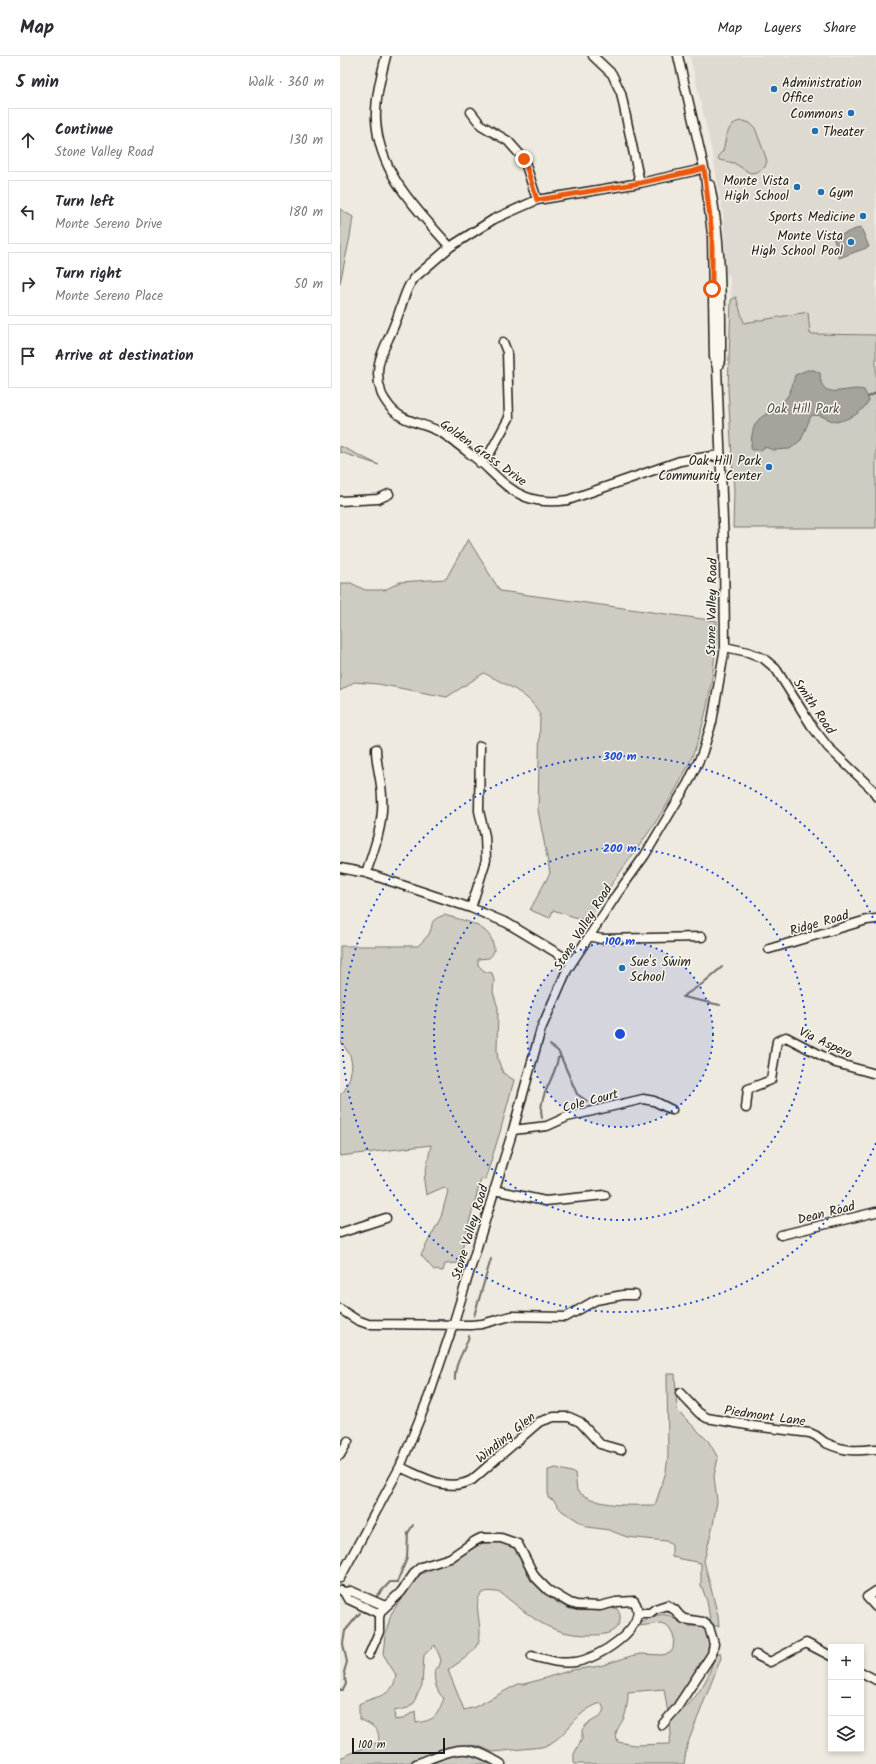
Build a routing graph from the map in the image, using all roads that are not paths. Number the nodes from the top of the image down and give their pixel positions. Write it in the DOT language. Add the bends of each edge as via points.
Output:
graph roads {
  1 [pos="386,56"];
  2 [pos="593,56"];
  3 [pos="678,56"];
  4 [pos="471,112"];
  5 [pos="704,168"];
  6 [pos="640,183"];
  7 [pos="537,200"];
  8 [pos="450,247"];
  9 [pos="503,342"];
  10 [pos="719,455"];
  11 [pos="480,463"];
  12 [pos="390,494"];
  13 [pos="340,501"];
  14 [pos="724,647"];
  15 [pos="480,746"];
  16 [pos="376,749"];
  17 [pos="875,791"];
  18 [pos="340,868"];
  19 [pos="366,872"];
  20 [pos="471,908"];
  21 [pos="876,919"];
  22 [pos="589,936"];
  23 [pos="702,937"];
  24 [pos="769,949"];
  25 [pos="572,962"];
  26 [pos="876,1074"];
  27 [pos="746,1108"];
  28 [pos="672,1110"];
  29 [pos="513,1130"];
  30 [pos="494,1190"];
  31 [pos="605,1195"];
  32 [pos="876,1212"];
  33 [pos="386,1218"];
  34 [pos="340,1233"];
  35 [pos="781,1235"];
  36 [pos="635,1295"];
  37 [pos="340,1310"];
  38 [pos="453,1325"];
  39 [pos="680,1392"];
  40 [pos="348,1441"];
  41 [pos="876,1449"];
  42 [pos="621,1450"];
  43 [pos="340,1455"];
  44 [pos="400,1467"];
  45 [pos="340,1578"];
  46 [pos="342,1591"];
  47 [pos="876,1591"];
  48 [pos="876,1607"];
  49 [pos="382,1610"];
  50 [pos="638,1613"];
  51 [pos="828,1654"];
  52 [pos="369,1655"];
  53 [pos="756,1655"];
  54 [pos="532,1656"];
  55 [pos="864,1674"];
  56 [pos="876,1680"];
  57 [pos="662,1725"];
  58 [pos="416,1764"];
  59 [pos="501,1764"];
  1 -- 8 [label="street" via="376,119 379,139 390,171 404,196"];
  2 -- 6 [label="street" via="612,74 621,93"];
  3 -- 5 [label="street, Stone Valley Road"];
  4 -- 7 [label="street" via="481,125 508,141 524,159"];
  5 -- 6 [label="street"];
  5 -- 10 [label="street, Stone Valley Road" via="712,234"];
  6 -- 7 [label="street"];
  7 -- 8 [label="street" via="494,219"];
  8 -- 11 [label="street, Golden Grass Drive" via="412,281 381,353 378,375 381,394 391,408 404,419 441,432"];
  9 -- 11 [label="street" via="507,352 509,418 491,451"];
  10 -- 11 [label="street, Golden Grass Drive" via="680,461 594,492 556,502 525,496 501,483"];
  10 -- 14 [label="street, Stone Valley Road" via="724,547"];
  12 -- 13 [label="street" via="378,499"];
  14 -- 17 [label="street, Smith Road" via="763,658 776,670 828,747"];
  14 -- 22 [label="street, Stone Valley Road" via="712,722 702,754 688,783 645,855"];
  15 -- 20 [label="street" via="479,811 485,836 486,860"];
  16 -- 19 [label="street" via="383,799 375,849"];
  18 -- 19 [label="street"];
  19 -- 20 [label="street"];
  20 -- 25 [label="street" via="508,923"];
  21 -- 24 [label="street, Ridge Road"];
  22 -- 23 [label="street" via="601,939"];
  22 -- 25 [label="street, Stone Valley Road"];
  25 -- 29 [label="street, Stone Valley Road" via="541,1029"];
  26 -- 27 [label="street, Via Aspero" via="836,1063 786,1037 777,1041 771,1080 748,1089"];
  28 -- 29 [label="street, Cole Court" via="654,1101 643,1099 567,1117 547,1126"];
  29 -- 30 [label="street, Stone Valley Road"];
  30 -- 31 [label="street" via="545,1201"];
  30 -- 38 [label="street, Stone Valley Road"];
  32 -- 35 [label="street, Dean Road"];
  33 -- 34 [label="street"];
  36 -- 38 [label="street" via="596,1300 566,1317 511,1316 482,1324"];
  37 -- 38 [label="street" via="368,1324"];
  38 -- 44 [label="street, Stone Valley Road" via="429,1396"];
  39 -- 41 [label="street, Piedmont Lane" via="699,1413 714,1420 810,1433 824,1442 851,1452"];
  40 -- 43 [label="street"];
  42 -- 44 [label="street, Winding Glen" via="600,1444 580,1422 569,1417 554,1417 538,1422 472,1480 460,1485 438,1483"];
  44 -- 45 [label="street, Stone Valley Road"];
  46 -- 49 [label="street" via="348,1599"];
  47 -- 48 [label="street" via="868,1597"];
  49 -- 50 [label="street" via="396,1598 411,1576 421,1567 450,1558 481,1538 501,1538 518,1544 535,1577 562,1599 577,1606 634,1601"];
  49 -- 52 [label="street" via="379,1632"];
  50 -- 54 [label="street" via="617,1643 593,1657 576,1662 554,1663"];
  50 -- 57 [label="street" via="650,1614 655,1609 667,1605 684,1619 703,1622 709,1627 714,1644 712,1654"];
  51 -- 53 [label="street" via="806,1643 770,1662"];
  55 -- 56 [label="street"];
  58 -- 59 [label="street" via="450,1752 466,1750"];
}
